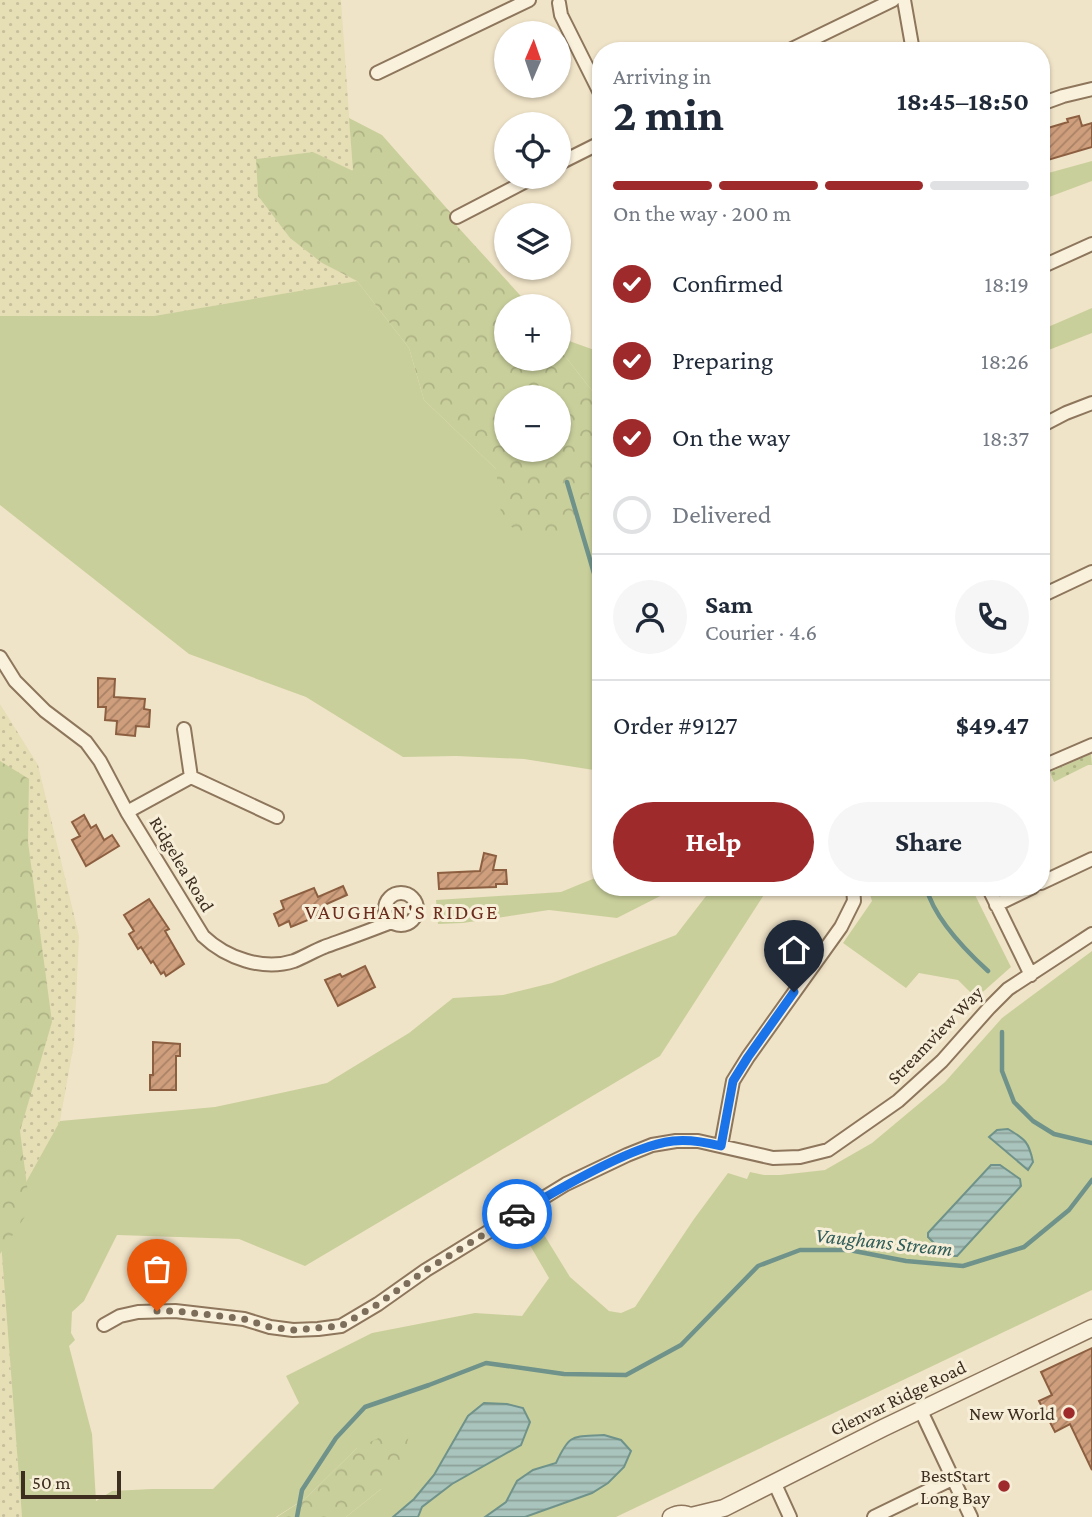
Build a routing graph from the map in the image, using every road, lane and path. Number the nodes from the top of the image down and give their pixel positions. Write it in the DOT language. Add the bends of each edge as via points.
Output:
graph roads {
  1 [pos="529,0"];
  2 [pos="893,0"];
  3 [pos="904,0"];
  4 [pos="556,1"];
  5 [pos="807,42"];
  6 [pos="911,42"];
  7 [pos="377,73"];
  8 [pos="592,77"];
  9 [pos="1092,89"];
  10 [pos="1050,101"];
  11 [pos="592,147"];
  12 [pos="571,158"];
  13 [pos="511,189"];
  14 [pos="457,217"];
  15 [pos="1092,244"];
  16 [pos="1050,263"];
  17 [pos="1092,403"];
  18 [pos="1050,421"];
  19 [pos="1092,572"];
  20 [pos="1050,592"];
  21 [pos="0,656"];
  22 [pos="184,729"];
  23 [pos="1092,745"];
  24 [pos="1050,762"];
  25 [pos="191,777"];
  26 [pos="127,812"];
  27 [pos="278,817"];
  28 [pos="1092,859"];
  29 [pos="1050,879"];
  30 [pos="853,896"];
  31 [pos="992,896"];
  32 [pos="1014,896"];
  33 [pos="996,905"];
  34 [pos="391,922"];
  35 [pos="1092,934"];
  36 [pos="1031,975"];
  37 [pos="721,1146"];
  38 [pos="104,1325"];
  39 [pos="1092,1328"];
  40 [pos="921,1411"];
  41 [pos="954,1478"];
  42 [pos="774,1482"];
  43 [pos="719,1512"];
  44 [pos="879,1516"];
  45 [pos="671,1517"];
  46 [pos="691,1517"];
  47 [pos="790,1517"];
  48 [pos="971,1517"];
  1 -- 7 [label="street"];
  2 -- 5 [label="street"];
  3 -- 6 [label="street"];
  4 -- 8 [label="street"];
  9 -- 10 [label="street"];
  11 -- 12 [label="street"];
  13 -- 14 [label="street"];
  15 -- 16 [label="street"];
  17 -- 18 [label="street"];
  19 -- 20 [label="street"];
  21 -- 26 [label="street, Ridgelea Road" via="15,681 86,742"];
  22 -- 25 [label="street"];
  23 -- 24 [label="street"];
  25 -- 26 [label="street"];
  25 -- 27 [label="street"];
  26 -- 34 [label="street, Ridgelea Road" via="203,936 224,953 271,965 293,961"];
  28 -- 29 [label="street"];
  30 -- 37 [label="street" via="841,927 733,1081"];
  31 -- 33 [label="street"];
  32 -- 33 [label="street"];
  33 -- 36 [label="street"];
  35 -- 36 [label="street, Streamview Way"];
  36 -- 37 [label="street, Streamview Way" via="1008,989 898,1101 828,1150 773,1158"];
  37 -- 38 [label="street, Streamview Way" via="676,1141 652,1145 614,1161 566,1184 341,1326 293,1330 175,1311 138,1312"];
  39 -- 40 [label="street, Glenvar Ridge Road"];
  40 -- 41 [label="street"];
  40 -- 42 [label="street, Glenvar Ridge Road"];
  41 -- 44 [label="street"];
  41 -- 48 [label="street"];
  42 -- 43 [label="street, Glenvar Ridge Road"];
  42 -- 47 [label="street"];
  43 -- 46 [label="street, Glenvar Ridge Road"];
  45 -- 46 [label="street, Glenvar Ridge Road"];
}
